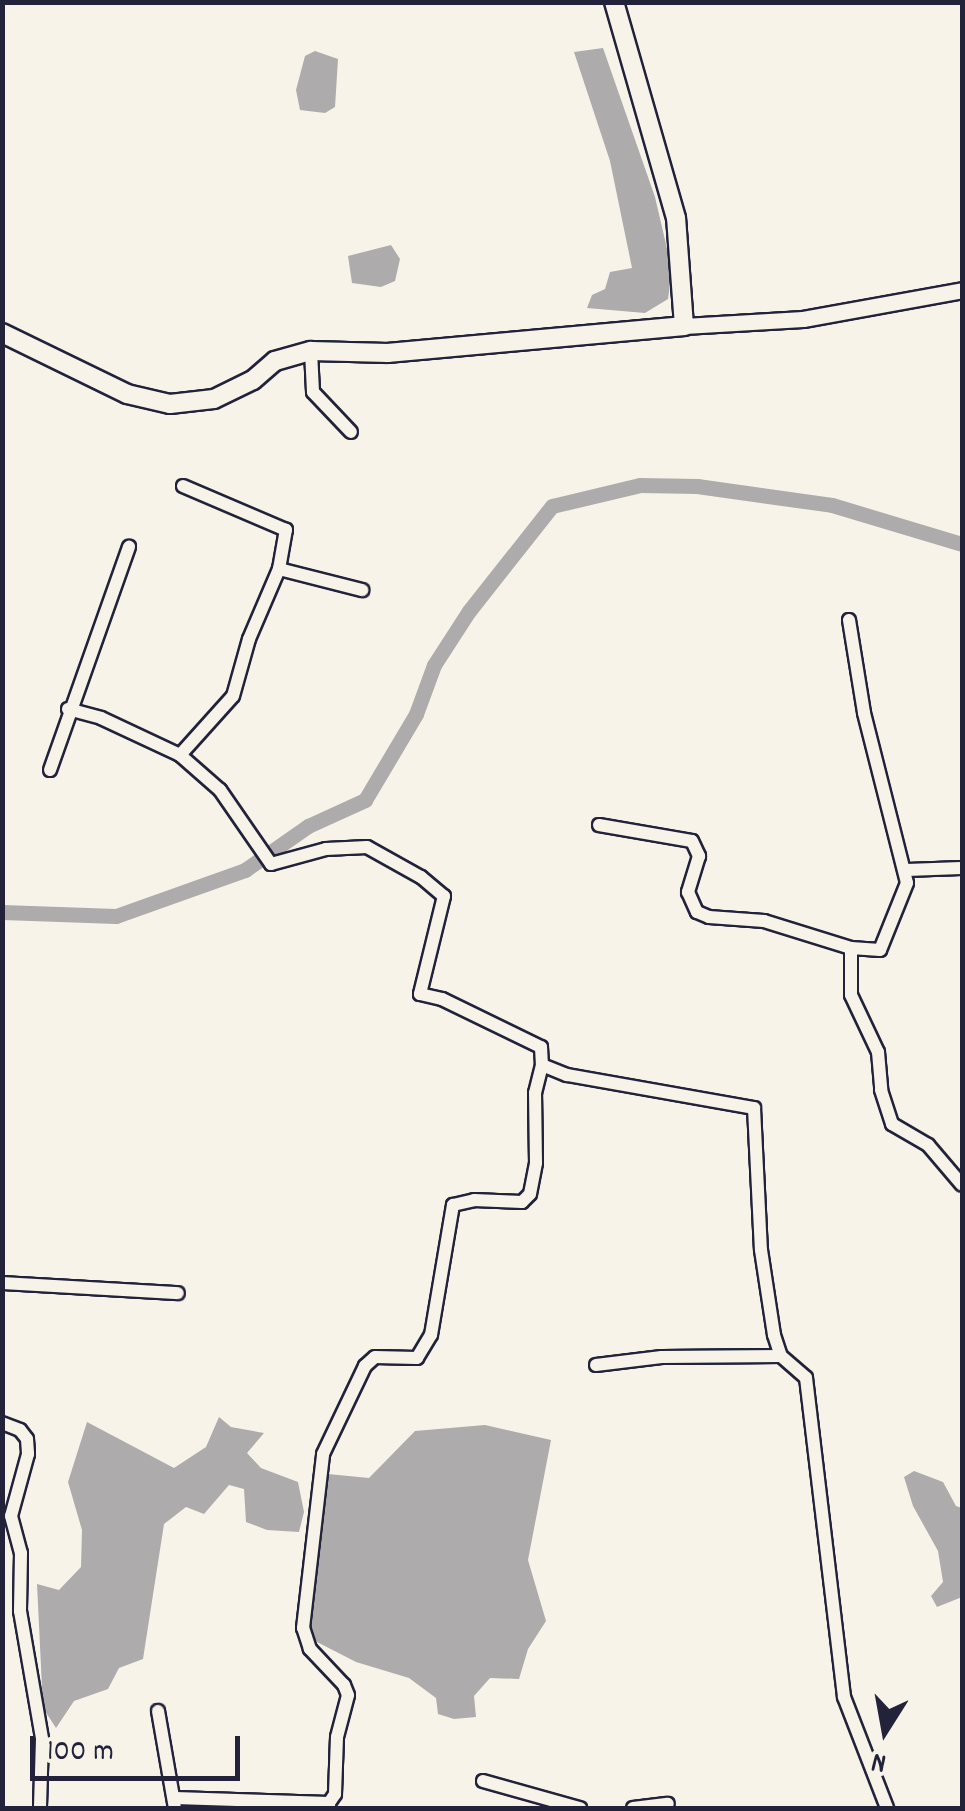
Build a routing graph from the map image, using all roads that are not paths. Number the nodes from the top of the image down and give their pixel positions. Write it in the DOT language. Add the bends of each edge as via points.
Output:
graph roads {
  1 [pos="614,2"];
  2 [pos="962,290"];
  3 [pos="684,326"];
  4 [pos="2,332"];
  5 [pos="311,351"];
  6 [pos="351,432"];
  7 [pos="183,486"];
  8 [pos="128,547"];
  9 [pos="279,570"];
  10 [pos="362,590"];
  11 [pos="849,620"];
  12 [pos="68,709"];
  13 [pos="180,755"];
  14 [pos="50,770"];
  15 [pos="599,825"];
  16 [pos="962,868"];
  17 [pos="906,870"];
  18 [pos="851,948"];
  19 [pos="542,1065"];
  20 [pos="962,1185"];
  21 [pos="2,1283"];
  22 [pos="178,1293"];
  23 [pos="781,1356"];
  24 [pos="596,1365"];
  25 [pos="2,1423"];
  26 [pos="158,1711"];
  27 [pos="483,1781"];
  28 [pos="175,1803"];
  29 [pos="668,1804"];
  30 [pos="329,1806"];
  31 [pos="40,1808"];
  32 [pos="580,1808"];
  33 [pos="632,1808"];
  34 [pos="887,1808"];
  1 -- 3 [label="main road" via="676,218"];
  2 -- 3 [label="street" via="803,319"];
  3 -- 5 [label="main road" via="388,353"];
  4 -- 5 [label="main road" via="127,394 170,404 214,399 275,361"];
  5 -- 6 [label="street" via="314,392"];
  7 -- 9 [label="street" via="286,530"];
  8 -- 12 [label="street"];
  9 -- 10 [label="street"];
  9 -- 13 [label="street" via="233,696"];
  11 -- 17 [label="street" via="864,713"];
  12 -- 13 [label="street"];
  12 -- 14 [label="street"];
  13 -- 19 [label="street" via="220,790 271,864 326,849 367,847 444,896 420,994 541,1047"];
  15 -- 18 [label="street" via="692,842 699,856 688,892 697,912 764,921"];
  16 -- 17 [label="street"];
  17 -- 18 [label="street" via="880,950"];
  18 -- 20 [label="street" via="851,996 878,1052 880,1090 892,1124 928,1146"];
  19 -- 23 [label="street" via="567,1076 754,1108 762,1250"];
  19 -- 30 [label="street" via="530,1194 522,1202 454,1206 430,1335 417,1358 374,1357 364,1366 323,1454 303,1628 310,1649 348,1695"];
  21 -- 22 [label="street"];
  23 -- 24 [label="street"];
  23 -- 34 [label="street" via="806,1378 844,1697"];
  25 -- 31 [label="street" via="27,1439 11,1516 42,1739"];
  26 -- 28 [label="street"];
  27 -- 32 [label="street"];
  28 -- 30 [label="street"];
  29 -- 33 [label="street"];
}
